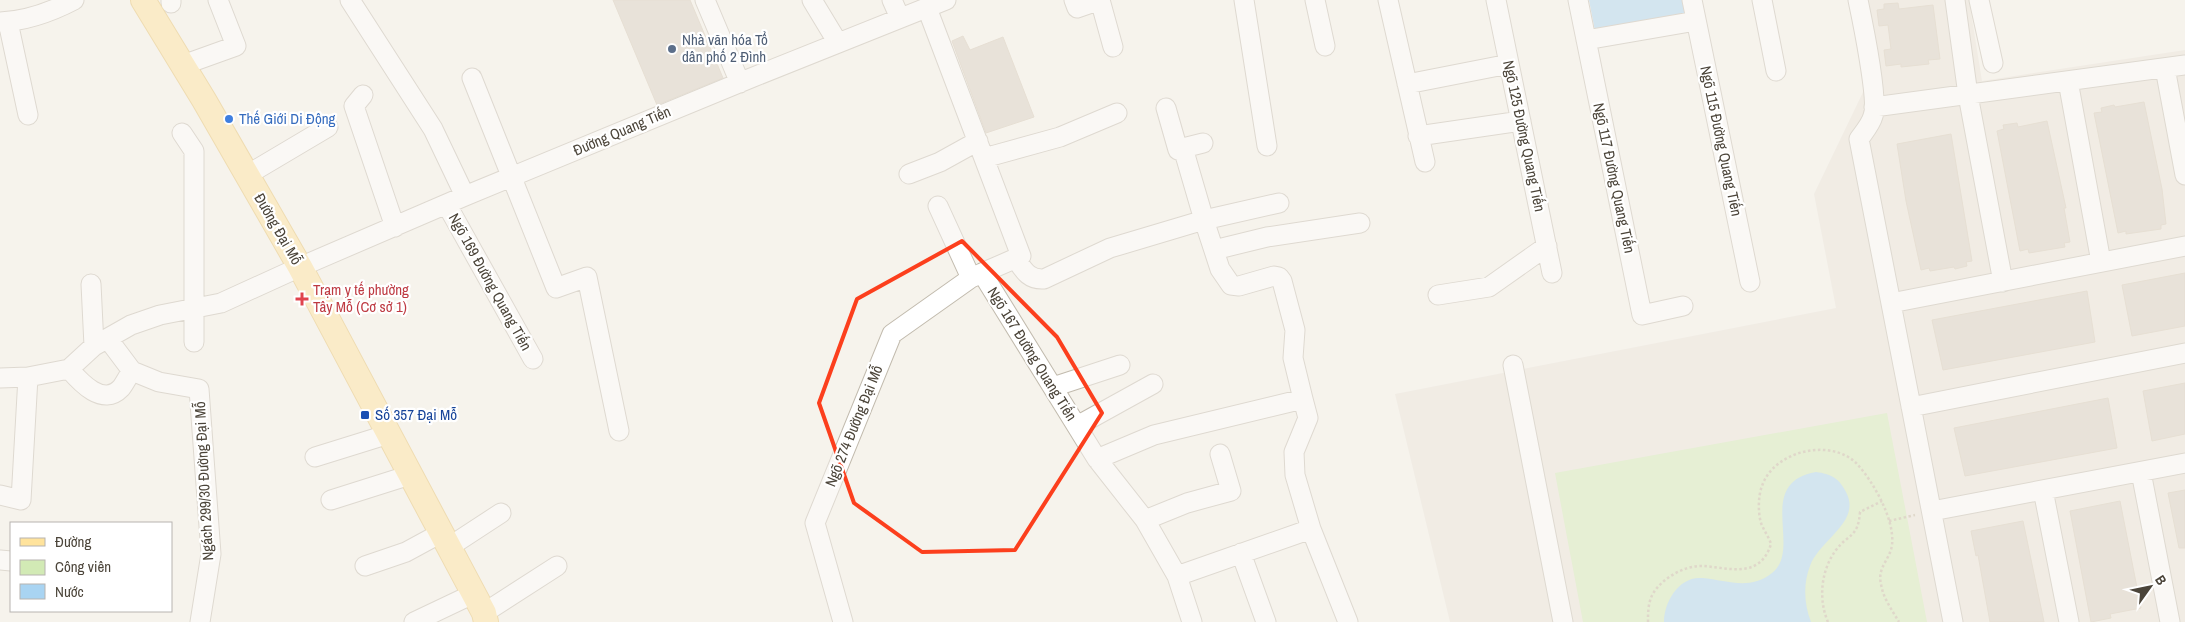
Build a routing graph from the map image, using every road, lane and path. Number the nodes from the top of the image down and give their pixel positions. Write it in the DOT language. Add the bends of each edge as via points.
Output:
graph roads {
  1 [pos="74,0"];
  2 [pos="143,0"];
  3 [pos="218,0"];
  4 [pos="350,0"];
  5 [pos="705,0"];
  6 [pos="812,0"];
  7 [pos="892,0"];
  8 [pos="946,0"];
  9 [pos="1100,0"];
  10 [pos="1244,0"];
  11 [pos="1315,0"];
  12 [pos="1388,0"];
  13 [pos="1496,0"];
  14 [pos="1578,0"];
  15 [pos="1692,0"];
  16 [pos="1762,0"];
  17 [pos="1858,0"];
  18 [pos="1955,0"];
  19 [pos="1979,0"];
  20 [pos="1075,4"];
  21 [pos="50,5"];
  22 [pos="927,8"];
  23 [pos="900,18"];
  24 [pos="1696,21"];
  25 [pos="4,22"];
  26 [pos="1586,40"];
  27 [pos="838,42"];
  28 [pos="1325,46"];
  29 [pos="1114,47"];
  30 [pos="1993,63"];
  31 [pos="1509,64"];
  32 [pos="183,65"];
  33 [pos="2185,65"];
  34 [pos="2165,68"];
  35 [pos="1776,71"];
  36 [pos="472,78"];
  37 [pos="2068,81"];
  38 [pos="740,83"];
  39 [pos="1407,84"];
  40 [pos="363,95"];
  41 [pos="1968,95"];
  42 [pos="1874,107"];
  43 [pos="1166,108"];
  44 [pos="1117,112"];
  45 [pos="28,115"];
  46 [pos="1521,121"];
  47 [pos="328,127"];
  48 [pos="182,133"];
  49 [pos="1418,136"];
  50 [pos="1203,142"];
  51 [pos="1267,146"];
  52 [pos="1183,148"];
  53 [pos="981,149"];
  54 [pos="1425,162"];
  55 [pos="909,174"];
  56 [pos="247,175"];
  57 [pos="2185,175"];
  58 [pos="512,177"];
  59 [pos="465,196"];
  60 [pos="1279,203"];
  61 [pos="447,205"];
  62 [pos="938,206"];
  63 [pos="1204,220"];
  64 [pos="1360,222"];
  65 [pos="396,227"];
  66 [pos="1547,246"];
  67 [pos="2185,246"];
  68 [pos="1214,250"];
  69 [pos="1016,259"];
  70 [pos="2101,262"];
  71 [pos="300,267"];
  72 [pos="1552,273"];
  73 [pos="977,275"];
  74 [pos="1750,282"];
  75 [pos="2003,282"];
  76 [pos="91,284"];
  77 [pos="1438,295"];
  78 [pos="1891,303"];
  79 [pos="1683,306"];
  80 [pos="193,307"];
  81 [pos="194,342"];
  82 [pos="101,343"];
  83 [pos="2185,353"];
  84 [pos="533,359"];
  85 [pos="1120,365"];
  86 [pos="1514,365"];
  87 [pos="70,369"];
  88 [pos="132,371"];
  89 [pos="28,377"];
  90 [pos="0,378"];
  91 [pos="1153,384"];
  92 [pos="1053,387"];
  93 [pos="1303,399"];
  94 [pos="1911,407"];
  95 [pos="1077,426"];
  96 [pos="619,431"];
  97 [pos="389,434"];
  98 [pos="1220,454"];
  99 [pos="315,457"];
  100 [pos="1097,459"];
  101 [pos="2185,463"];
  102 [pos="2141,472"];
  103 [pos="410,474"];
  104 [pos="2043,490"];
  105 [pos="0,495"];
  106 [pos="331,500"];
  107 [pos="1882,501"];
  108 [pos="1932,512"];
  109 [pos="501,513"];
  110 [pos="1145,520"];
  111 [pos="1889,522"];
  112 [pos="1311,529"];
  113 [pos="445,540"];
  114 [pos="1241,553"];
  115 [pos="365,566"];
  116 [pos="557,566"];
  117 [pos="1177,576"];
  118 [pos="481,610"];
  119 [pos="200,622"];
  120 [pos="414,622"];
  121 [pos="843,622"];
  122 [pos="1192,622"];
  123 [pos="1266,622"];
  124 [pos="1348,622"];
  125 [pos="1564,622"];
  126 [pos="1648,622"];
  127 [pos="1828,622"];
  128 [pos="1899,622"];
  129 [pos="1953,622"];
  130 [pos="2069,622"];
  131 [pos="2170,622"];
  1 -- 21 [label="street"];
  2 -- 32 [label="main road, Đường Đại Mỗ"];
  3 -- 32 [label="street" via="236,46"];
  4 -- 59 [label="street" via="433,129"];
  5 -- 38 [label="street"];
  6 -- 27 [label="street"];
  7 -- 23 [label="street"];
  8 -- 22 [label="street, Đường Quang Tiến"];
  9 -- 20 [label="street"];
  9 -- 29 [label="street"];
  10 -- 51 [label="street"];
  11 -- 28 [label="street"];
  12 -- 39 [label="street"];
  13 -- 31 [label="street, Ngõ 125 Đường Quang Tiến"];
  14 -- 26 [label="street, Ngõ 117 Đường Quang Tiến"];
  15 -- 24 [label="street, Ngõ 115 Đường Quang Tiến"];
  16 -- 35 [label="street"];
  17 -- 42 [label="street"];
  18 -- 41 [label="street"];
  19 -- 30 [label="street"];
  21 -- 25 [label="street"];
  22 -- 23 [label="street, Đường Quang Tiến"];
  22 -- 53 [label="street"];
  23 -- 27 [label="street, Đường Quang Tiến"];
  24 -- 26 [label="street"];
  24 -- 74 [label="street, Ngõ 115 Đường Quang Tiến"];
  25 -- 45 [label="street"];
  26 -- 79 [label="street, Ngõ 117 Đường Quang Tiến" via="1642,315"];
  27 -- 38 [label="street, Đường Quang Tiến"];
  31 -- 39 [label="street"];
  31 -- 46 [label="street, Ngõ 125 Đường Quang Tiến"];
  32 -- 56 [label="main road, Đường Đại Mỗ"];
  33 -- 34 [label="street"];
  34 -- 37 [label="street"];
  34 -- 57 [label="street"];
  36 -- 58 [label="street"];
  37 -- 41 [label="street"];
  37 -- 70 [label="street"];
  38 -- 58 [label="street, Đường Quang Tiến" via="687,101"];
  39 -- 49 [label="street"];
  40 -- 65 [label="street" via="354,106"];
  41 -- 42 [label="street"];
  41 -- 75 [label="street"];
  42 -- 78 [label="street" via="1874,115 1859,139"];
  43 -- 52 [label="street" via="1178,150"];
  44 -- 53 [label="street" via="1060,137"];
  46 -- 49 [label="street"];
  46 -- 66 [label="street, Ngõ 125 Đường Quang Tiến"];
  47 -- 56 [label="street"];
  48 -- 80 [label="street" via="194,151"];
  49 -- 54 [label="street"];
  50 -- 52 [label="street"];
  52 -- 63 [label="street"];
  53 -- 55 [label="street"];
  53 -- 69 [label="street" via="1022,256"];
  56 -- 71 [label="main road, Đường Đại Mỗ"];
  58 -- 59 [label="street, Đường Quang Tiến"];
  58 -- 96 [label="street" via="556,288 588,277"];
  59 -- 61 [label="street, Đường Quang Tiến"];
  60 -- 63 [label="street"];
  61 -- 65 [label="street, Đường Quang Tiến"];
  61 -- 84 [label="street, Ngõ 169 Đường Quang Tiến"];
  62 -- 73 [label="street"];
  63 -- 68 [label="street"];
  63 -- 69 [label="street" via="1110,248 1044,279 1035,280 1029,276"];
  64 -- 68 [label="street" via="1267,237"];
  65 -- 71 [label="street, Đường Quang Tiến"];
  66 -- 72 [label="street, Ngõ 125 Đường Quang Tiến"];
  66 -- 77 [label="street" via="1489,288"];
  67 -- 70 [label="street"];
  68 -- 93 [label="street" via="1220,269 1231,285 1239,286 1274,276 1282,282 1295,330 1293,358"];
  69 -- 73 [label="street, Ngõ 167 Đường Quang Tiến"];
  70 -- 75 [label="street"];
  71 -- 80 [label="street, Đường Quang Tiến" via="221,303"];
  71 -- 97 [label="main road, Đường Đại Mỗ"];
  73 -- 92 [label="street, Ngõ 167 Đường Quang Tiến"];
  73 -- 121 [label="street, Ngõ 274 Đường Đại Mỗ" via="892,334 815,523"];
  75 -- 78 [label="street"];
  76 -- 82 [label="street"];
  78 -- 94 [label="street"];
  80 -- 81 [label="street"];
  80 -- 82 [label="street, Đường Quang Tiến" via="131,325"];
  82 -- 87 [label="street, Đường Quang Tiến"];
  82 -- 88 [label="street"];
  83 -- 94 [label="street"];
  85 -- 92 [label="street"];
  86 -- 125 [label="street"];
  87 -- 88 [label="street" via="84,387 97,393 111,394 121,388"];
  87 -- 89 [label="street"];
  88 -- 119 [label="street, Ngách 299/30 Đường Đại Mỗ" via="159,382 199,389 211,554"];
  89 -- 90 [label="street"];
  89 -- 105 [label="street" via="21,500"];
  91 -- 95 [label="street"];
  92 -- 95 [label="street, Ngõ 167 Đường Quang Tiến"];
  93 -- 100 [label="street" via="1154,435"];
  93 -- 112 [label="street" via="1308,418 1294,452 1295,475"];
  94 -- 108 [label="street"];
  95 -- 100 [label="street, Ngõ 167 Đường Quang Tiến"];
  97 -- 99 [label="street"];
  97 -- 103 [label="main road, Đường Đại Mỗ"];
  98 -- 110 [label="street" via="1231,491 1187,503"];
  100 -- 110 [label="street, Ngõ 167 Đường Quang Tiến"];
  101 -- 102 [label="street"];
  102 -- 104 [label="street"];
  102 -- 131 [label="street"];
  103 -- 106 [label="street"];
  103 -- 113 [label="main road, Đường Đại Mỗ"];
  104 -- 108 [label="street"];
  104 -- 130 [label="street"];
  107 -- 111 [label="path"];
  107 -- 126 [label="path" via="1856,463 1839,453 1825,449 1810,450 1782,461 1770,471 1762,486 1759,503 1761,524 1771,544 1768,553 1750,568 1737,570 1702,566 1684,569 1668,578 1653,593"];
  107 -- 127 [label="path" via="1860,512 1855,533 1836,550 1828,564 1822,583"];
  108 -- 111 [label="path"];
  108 -- 129 [label="street"];
  109 -- 113 [label="street"];
  110 -- 117 [label="street, Ngõ 167 Đường Quang Tiến"];
  111 -- 128 [label="path" via="1892,544 1881,566 1880,583"];
  112 -- 114 [label="street"];
  112 -- 124 [label="street"];
  113 -- 115 [label="street"];
  113 -- 118 [label="main road, Đường Đại Mỗ"];
  114 -- 117 [label="street"];
  114 -- 123 [label="street"];
  116 -- 118 [label="street"];
  117 -- 122 [label="street, Ngõ 167 Đường Quang Tiến"];
  118 -- 120 [label="street"];
}
